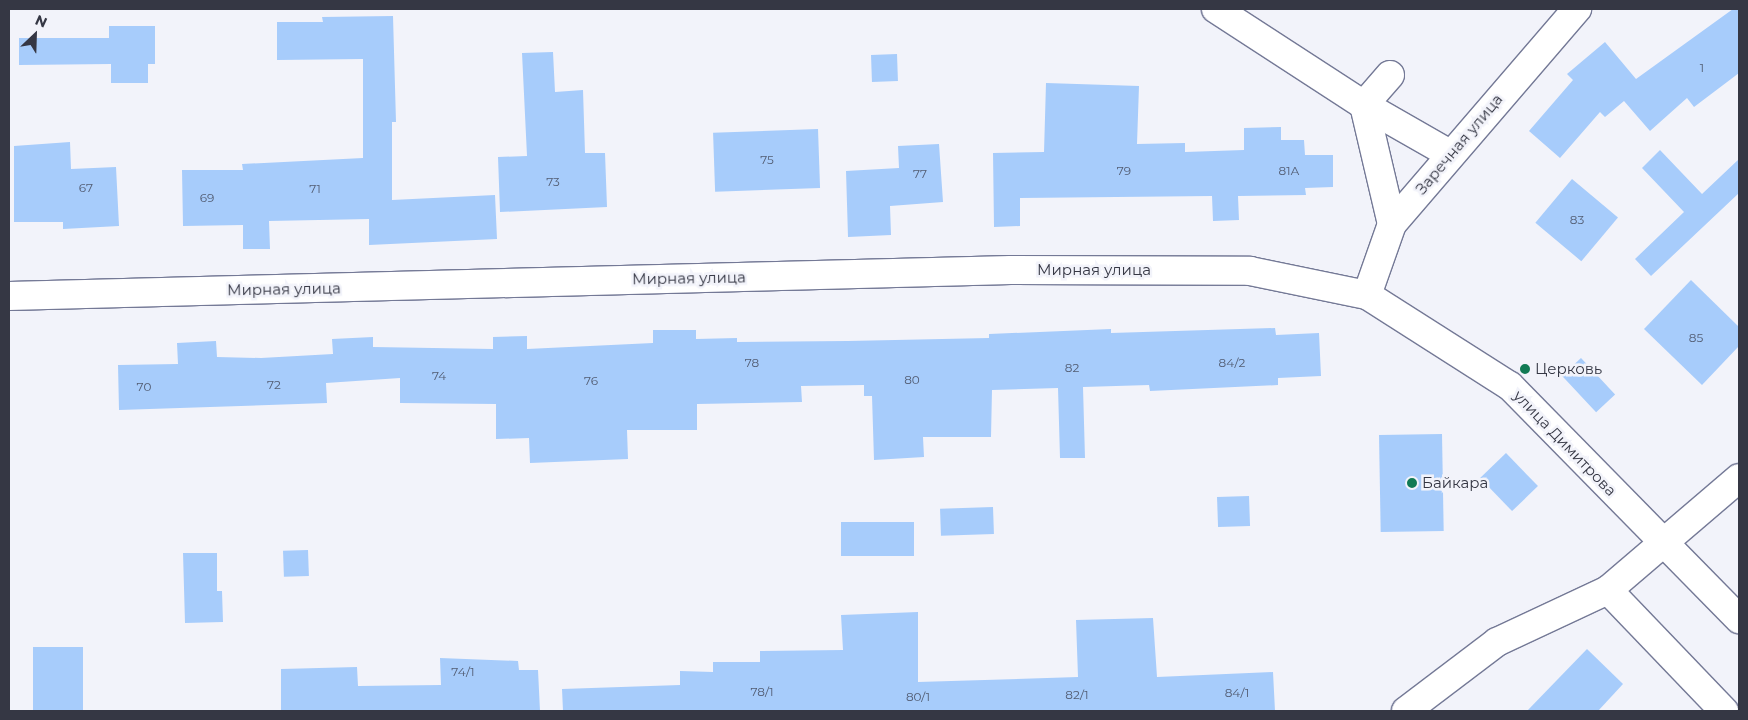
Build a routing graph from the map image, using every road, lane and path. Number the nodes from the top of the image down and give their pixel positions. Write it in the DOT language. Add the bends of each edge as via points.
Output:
graph roads {
  1 [pos="1216,9"];
  2 [pos="1577,9"];
  3 [pos="1390,75"];
  4 [pos="1364,105"];
  5 [pos="1450,154"];
  6 [pos="1392,224"];
  7 [pos="1367,295"];
  8 [pos="9,296"];
  9 [pos="1739,478"];
  10 [pos="1662,542"];
  11 [pos="1608,590"];
  12 [pos="1739,619"];
  13 [pos="1406,711"];
  14 [pos="1724,711"];
  1 -- 4 [label="main road"];
  2 -- 5 [label="main road, Заречная улица"];
  3 -- 4 [label="main road"];
  4 -- 5 [label="main road"];
  4 -- 6 [label="main road"];
  5 -- 6 [label="main road, Заречная улица"];
  6 -- 7 [label="main road, Заречная улица"];
  7 -- 8 [label="main road, Мирная улица" via="1250,271 1011,270"];
  7 -- 10 [label="main road, улица Димитрова" via="1510,386"];
  9 -- 10 [label="main road"];
  10 -- 11 [label="main road"];
  10 -- 12 [label="main road, улица Димитрова"];
  11 -- 13 [label="main road" via="1497,642"];
  11 -- 14 [label="main road"];
}
